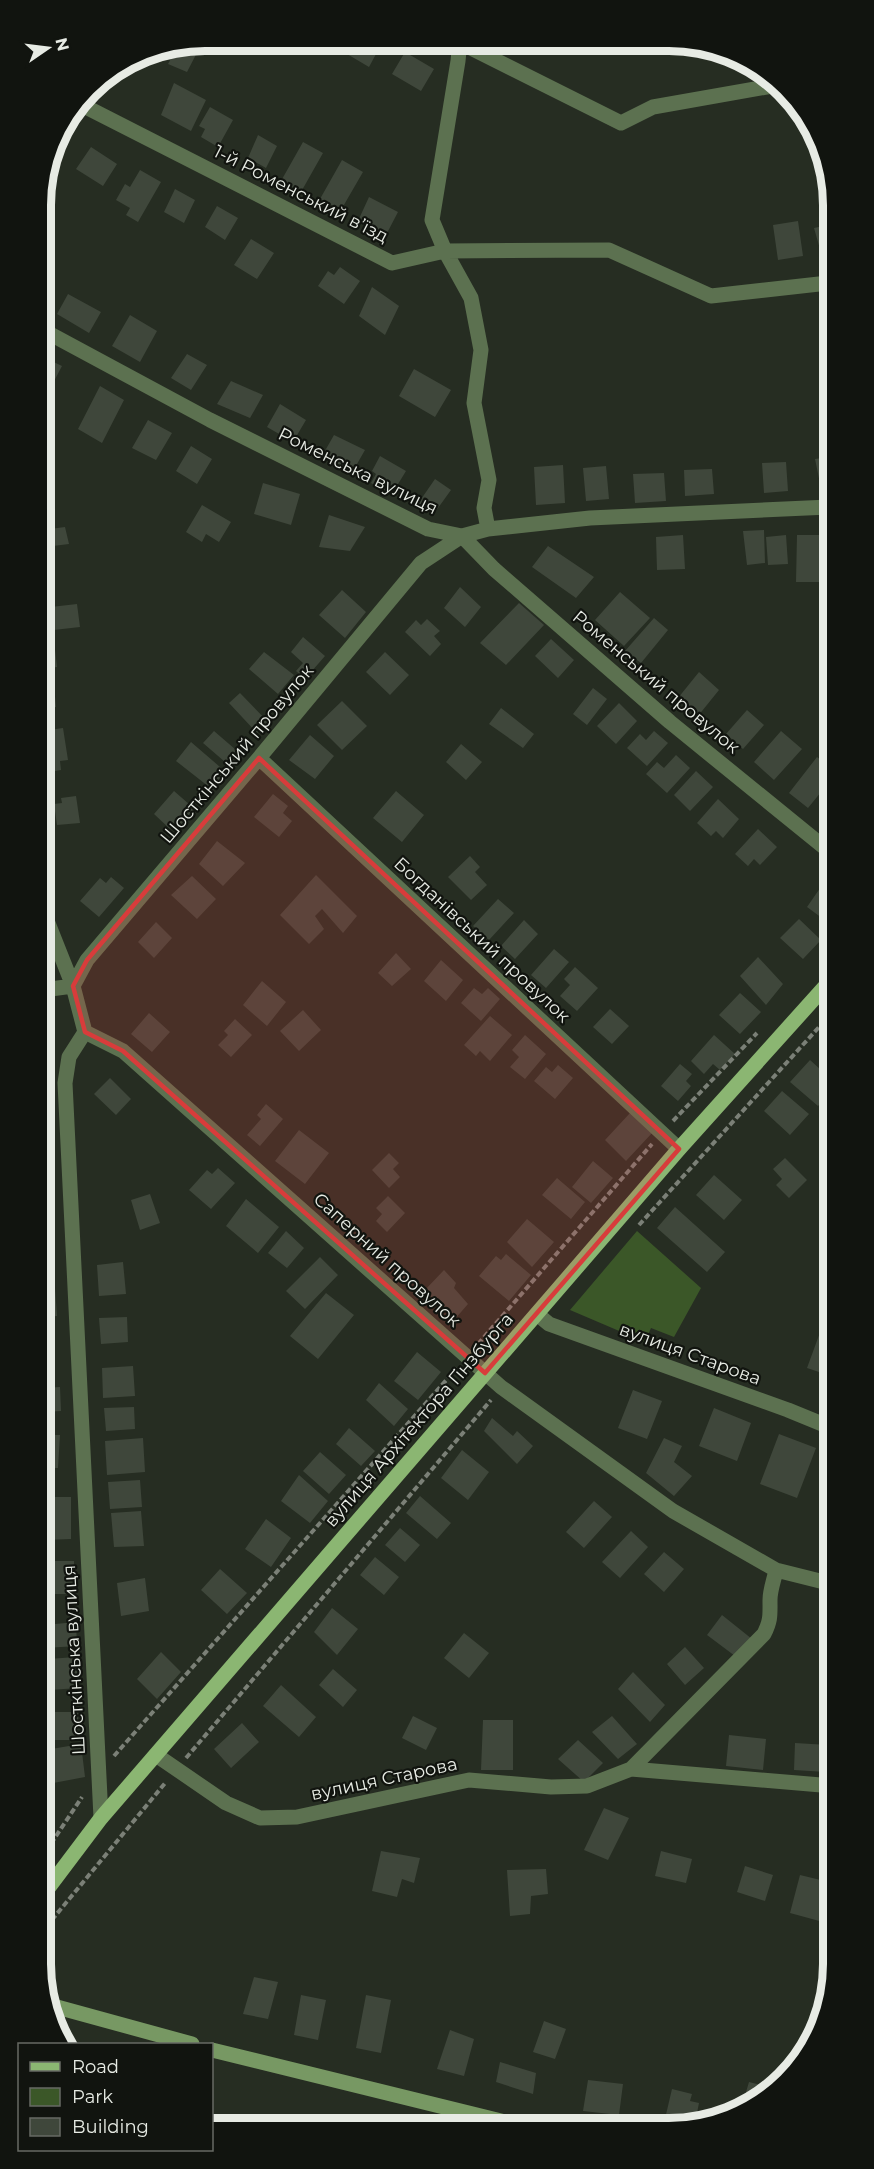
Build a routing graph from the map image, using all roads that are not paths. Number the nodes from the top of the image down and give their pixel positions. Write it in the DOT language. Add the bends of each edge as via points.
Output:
graph roads {
  1 [pos="459,51"];
  2 [pos="476,51"];
  3 [pos="767,87"];
  4 [pos="86,107"];
  5 [pos="445,251"];
  6 [pos="823,284"];
  7 [pos="51,334"];
  8 [pos="823,507"];
  9 [pos="488,529"];
  10 [pos="462,536"];
  11 [pos="260,758"];
  12 [pos="823,846"];
  13 [pos="51,931"];
  14 [pos="73,986"];
  15 [pos="51,989"];
  16 [pos="823,989"];
  17 [pos="85,1032"];
  18 [pos="679,1149"];
  19 [pos="537,1314"];
  20 [pos="485,1373"];
  21 [pos="823,1424"];
  22 [pos="776,1570"];
  23 [pos="823,1582"];
  24 [pos="156,1755"];
  25 [pos="631,1769"];
  26 [pos="823,1785"];
  27 [pos="101,1818"];
  28 [pos="51,1884"];
  29 [pos="57,2007"];
  30 [pos="188,2043"];
  31 [pos="213,2050"];
  32 [pos="465,2118"];
  1 -- 5 [label="street" via="432,220"];
  2 -- 3 [label="street" via="621,123 653,107"];
  4 -- 5 [label="street, 1-й Роменський в’їзд" via="392,263"];
  5 -- 6 [label="street, 1-й Роменський в’їзд" via="609,250 711,296"];
  5 -- 9 [label="street" via="471,298 481,350 474,403 489,480 484,508"];
  7 -- 10 [label="street, Роменська вулиця" via="210,420 428,529"];
  8 -- 9 [label="street, Роменська вулиця" via="590,518"];
  9 -- 10 [label="street, Роменська вулиця"];
  10 -- 11 [label="street, Шосткінський провулок" via="421,562"];
  10 -- 12 [label="street, Роменський провулок" via="494,569 661,714"];
  11 -- 14 [label="street, Шосткінський провулок" via="87,960"];
  11 -- 18 [label="street, Богданівський провулок"];
  13 -- 14 [label="street"];
  14 -- 15 [label="street"];
  14 -- 17 [label="street"];
  16 -- 18 [label="main road, вулиця Архітектора Гінзбурга"];
  17 -- 20 [label="street, Саперний провулок" via="123,1051"];
  17 -- 27 [label="street, Шосткінська вулиця" via="69,1057 65,1083"];
  18 -- 19 [label="main road, вулиця Архітектора Гінзбурга"];
  19 -- 20 [label="main road, вулиця Архітектора Гінзбурга"];
  19 -- 21 [label="street, вулиця Старова" via="549,1324"];
  20 -- 22 [label="street, Саперний провулок" via="673,1511"];
  20 -- 24 [label="main road, вулиця Архітектора Гінзбурга"];
  22 -- 23 [label="street, Саперний провулок"];
  22 -- 25 [label="street, вулиця Старова" via="770,1600 772,1612 764,1634"];
  24 -- 25 [label="street, вулиця Старова" via="225,1803 260,1818 297,1817 469,1780 587,1786"];
  24 -- 27 [label="main road, вулиця Архітектора Гінзбурга"];
  25 -- 26 [label="street"];
  27 -- 28 [label="main road, вулиця Архітектора Гінзбурга"];
  29 -- 30 [label="main road"];
  31 -- 32 [label="main road"];
}
